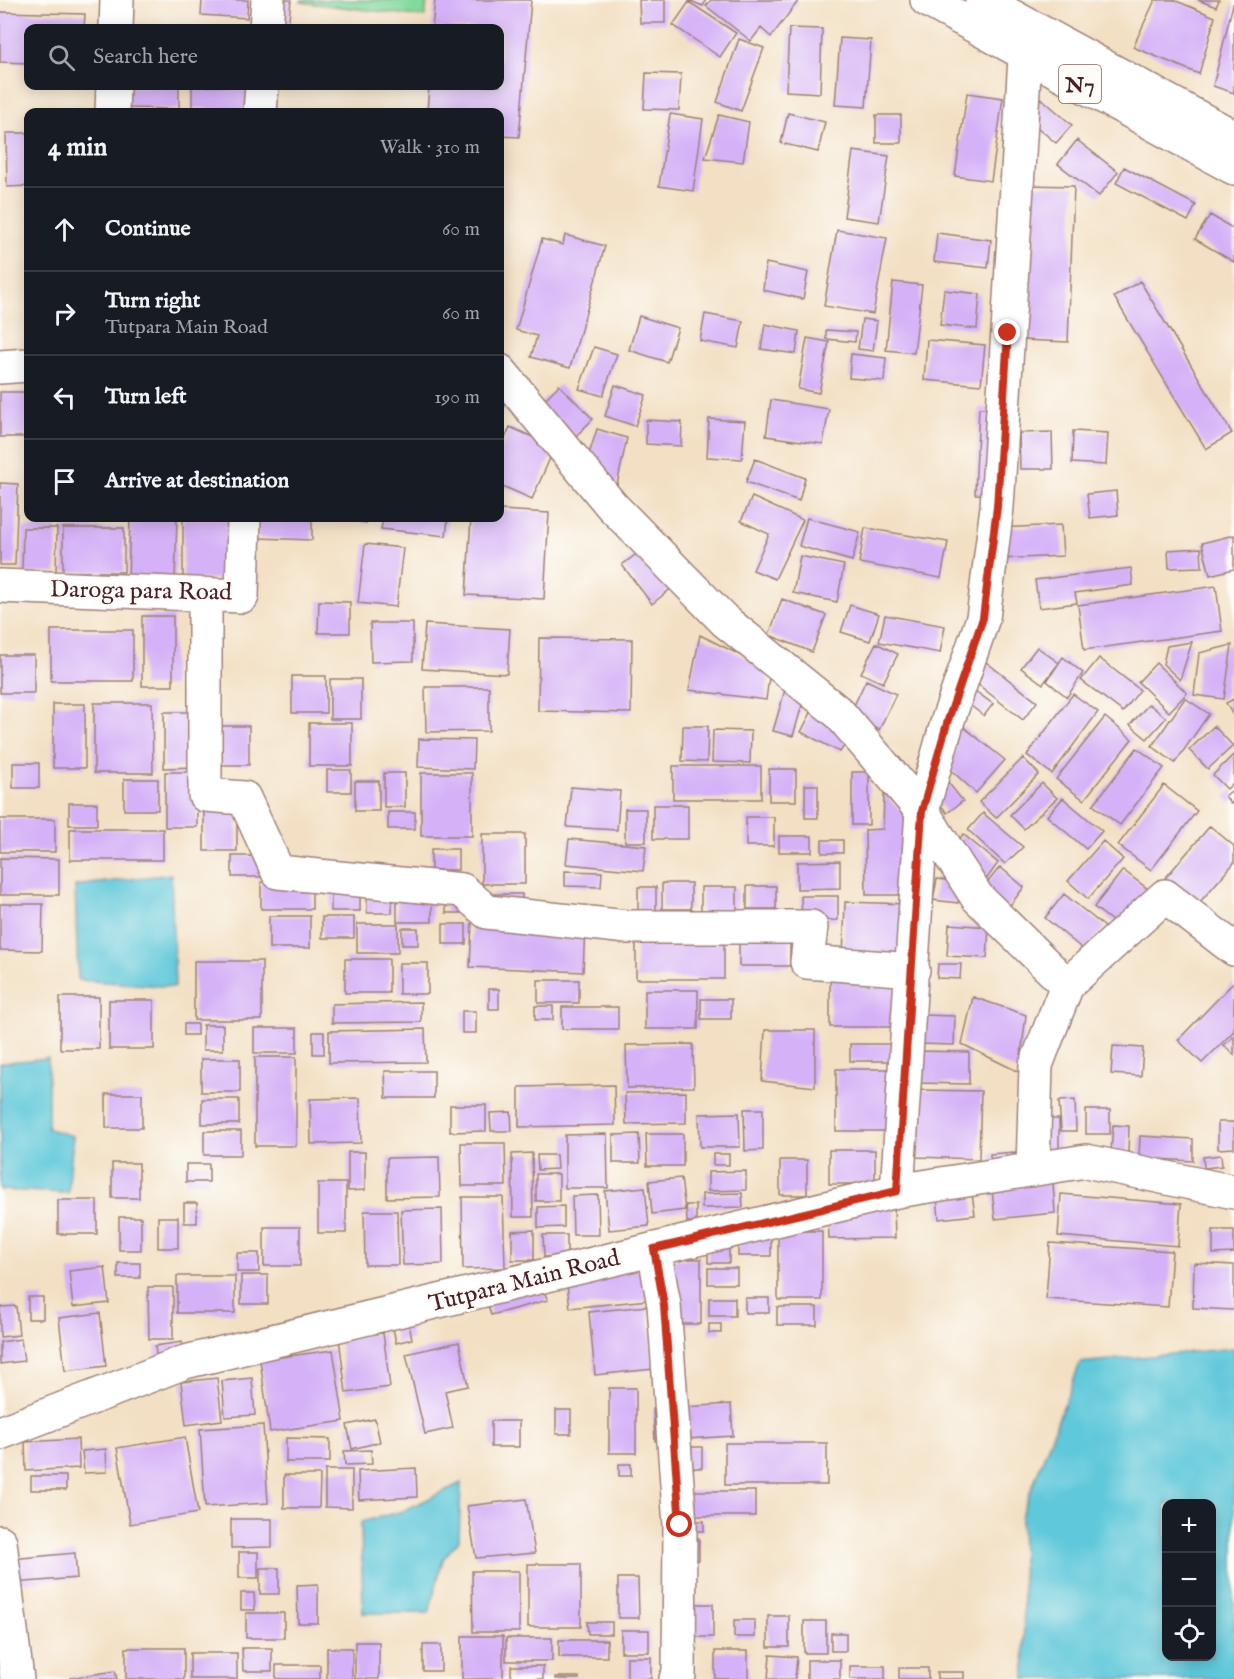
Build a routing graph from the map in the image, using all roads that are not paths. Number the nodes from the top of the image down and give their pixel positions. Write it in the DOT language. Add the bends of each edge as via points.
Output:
graph roads {
  1 [pos="117,0"];
  2 [pos="268,0"];
  3 [pos="927,0"];
  4 [pos="982,0"];
  5 [pos="116,24"];
  6 [pos="266,24"];
  7 [pos="1026,39"];
  8 [pos="113,90"];
  9 [pos="262,90"];
  10 [pos="112,108"];
  11 [pos="260,108"];
  12 [pos="1234,137"];
  13 [pos="1234,168"];
  14 [pos="24,365"];
  15 [pos="0,367"];
  16 [pos="504,376"];
  17 [pos="244,522"];
  18 [pos="0,586"];
  19 [pos="206,595"];
  20 [pos="922,811"];
  21 [pos="1234,949"];
  22 [pos="913,970"];
  23 [pos="1067,985"];
  24 [pos="1033,1169"];
  25 [pos="897,1191"];
  26 [pos="1234,1192"];
  27 [pos="654,1249"];
  28 [pos="0,1432"];
  29 [pos="0,1542"];
  30 [pos="17,1679"];
  31 [pos="676,1679"];
  1 -- 5 [label="main road"];
  2 -- 6 [label="main road"];
  3 -- 7 [label="main road, N7"];
  4 -- 7 [label="main road, N7"];
  7 -- 12 [label="main road, N7"];
  7 -- 13 [label="main road, N7"];
  7 -- 20 [label="main road" via="997,507 983,618"];
  8 -- 10 [label="main road"];
  9 -- 11 [label="main road"];
  14 -- 15 [label="main road"];
  16 -- 20 [label="main road" via="612,506 725,621 839,713"];
  17 -- 19 [label="main road, Daroga para Road" via="242,596"];
  18 -- 19 [label="main road, Daroga para Road"];
  19 -- 22 [label="main road" via="205,795 244,798 278,872 462,890 487,912 627,927 811,927 807,962"];
  20 -- 22 [label="main road"];
  20 -- 23 [label="main road" via="977,897"];
  21 -- 23 [label="main road" via="1165,896"];
  22 -- 25 [label="main road"];
  23 -- 24 [label="main road" via="1036,1065"];
  24 -- 25 [label="main road, Tutpara Main Road"];
  24 -- 26 [label="main road, Tutpara Main Road" via="1086,1161"];
  25 -- 27 [label="main road, Tutpara Main Road"];
  27 -- 28 [label="main road, Tutpara Main Road" via="186,1362"];
  27 -- 31 [label="main road" via="664,1305 680,1525"];
  29 -- 30 [label="main road"];
}
